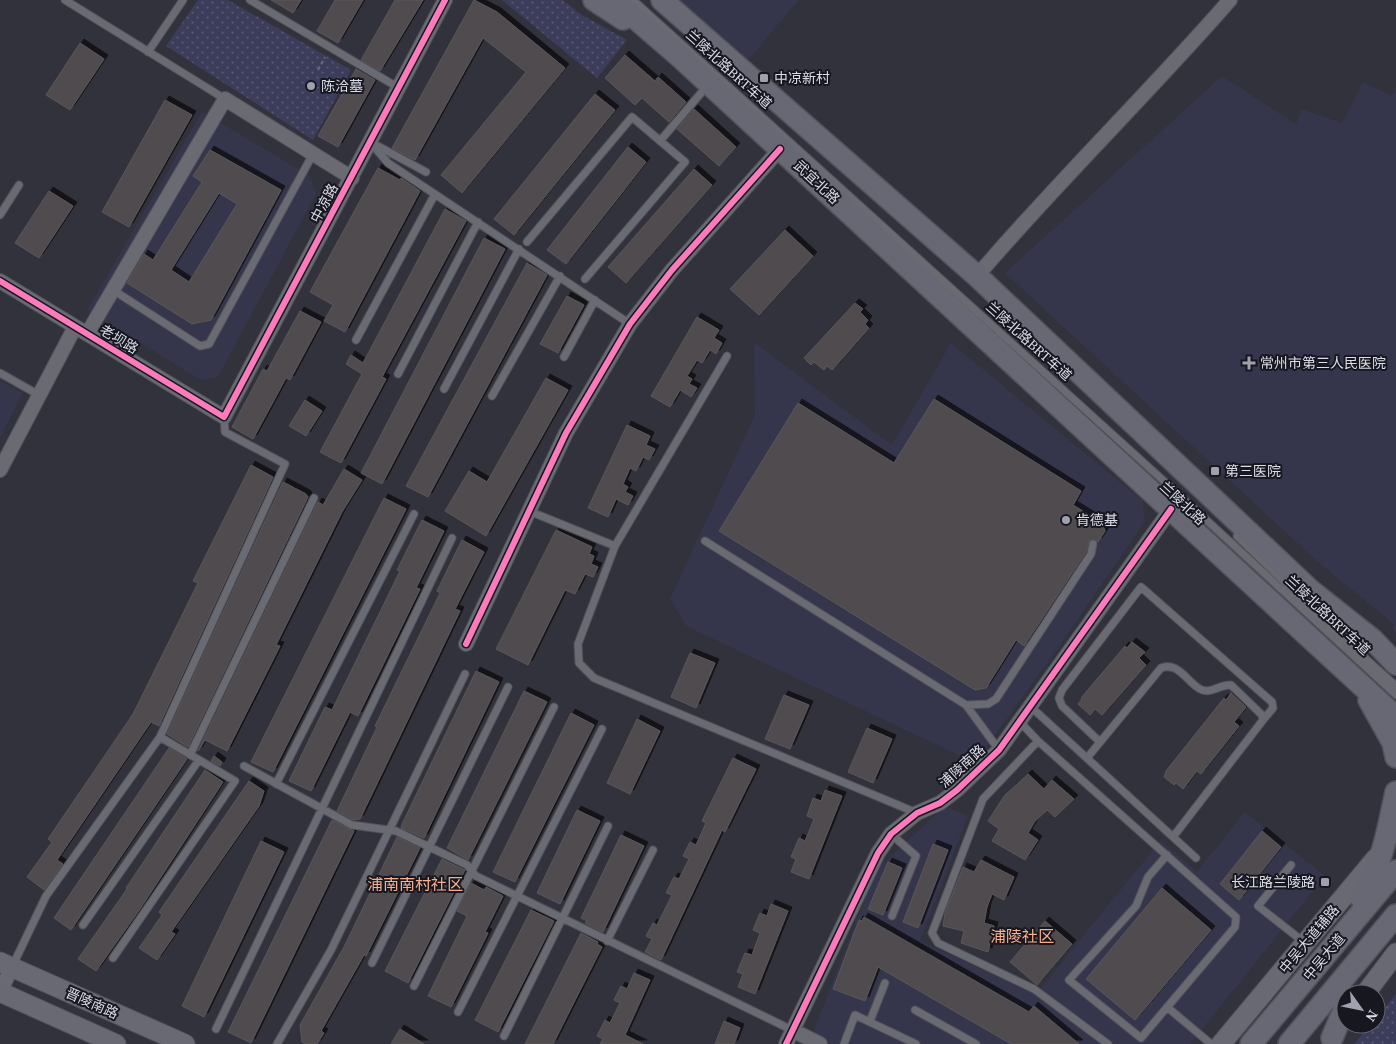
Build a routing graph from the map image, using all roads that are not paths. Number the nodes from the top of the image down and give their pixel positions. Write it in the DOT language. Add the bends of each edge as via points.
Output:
graph roads {
  1 [pos="65,0"];
  2 [pos="183,0"];
  3 [pos="250,0"];
  4 [pos="445,0"];
  5 [pos="594,0"];
  6 [pos="614,0"];
  7 [pos="662,0"];
  8 [pos="672,0"];
  9 [pos="1230,0"];
  10 [pos="640,7"];
  11 [pos="699,33"];
  12 [pos="148,52"];
  13 [pos="680,57"];
  14 [pos="709,84"];
  15 [pos="398,88"];
  16 [pos="225,99"];
  17 [pos="660,141"];
  18 [pos="370,142"];
  19 [pos="780,149"];
  20 [pos="313,154"];
  21 [pos="426,172"];
  22 [pos="352,178"];
  23 [pos="19,185"];
  24 [pos="435,194"];
  25 [pos="0,215"];
  26 [pos="478,222"];
  27 [pos="527,242"];
  28 [pos="519,249"];
  29 [pos="560,276"];
  30 [pos="977,276"];
  31 [pos="585,278"];
  32 [pos="0,281"];
  33 [pos="114,290"];
  34 [pos="595,300"];
  35 [pos="953,308"];
  36 [pos="630,324"];
  37 [pos="75,327"];
  38 [pos="88,334"];
  39 [pos="356,340"];
  40 [pos="727,356"];
  41 [pos="564,357"];
  42 [pos="0,373"];
  43 [pos="398,374"];
  44 [pos="444,389"];
  45 [pos="39,395"];
  46 [pos="492,396"];
  47 [pos="224,417"];
  48 [pos="0,470"];
  49 [pos="314,498"];
  50 [pos="1171,509"];
  51 [pos="529,511"];
  52 [pos="414,514"];
  53 [pos="1231,530"];
  54 [pos="1254,536"];
  55 [pos="452,538"];
  56 [pos="705,541"];
  57 [pos="1093,544"];
  58 [pos="615,546"];
  59 [pos="1338,634"];
  60 [pos="1373,640"];
  61 [pos="466,644"];
  62 [pos="1396,656"];
  63 [pos="1396,664"];
  64 [pos="465,674"];
  65 [pos="1359,682"];
  66 [pos="1396,686"];
  67 [pos="508,687"];
  68 [pos="1396,695"];
  69 [pos="966,705"];
  70 [pos="554,707"];
  71 [pos="1031,707"];
  72 [pos="1396,717"];
  73 [pos="1263,720"];
  74 [pos="1020,722"];
  75 [pos="602,729"];
  76 [pos="160,737"];
  77 [pos="1038,741"];
  78 [pos="1100,742"];
  79 [pos="999,750"];
  80 [pos="190,755"];
  81 [pos="1396,757"];
  82 [pos="1087,758"];
  83 [pos="199,760"];
  84 [pos="244,766"];
  85 [pos="276,784"];
  86 [pos="1396,792"];
  87 [pos="321,808"];
  88 [pos="917,813"];
  89 [pos="608,826"];
  90 [pos="388,830"];
  91 [pos="891,834"];
  92 [pos="1173,837"];
  93 [pos="1390,841"];
  94 [pos="429,847"];
  95 [pos="653,850"];
  96 [pos="1167,855"];
  97 [pos="1196,858"];
  98 [pos="1291,865"];
  99 [pos="472,871"];
  100 [pos="1396,871"];
  101 [pos="516,896"];
  102 [pos="1396,915"];
  103 [pos="892,916"];
  104 [pos="562,919"];
  105 [pos="83,925"];
  106 [pos="607,941"];
  107 [pos="1373,942"];
  108 [pos="1305,943"];
  109 [pos="1396,953"];
  110 [pos="1324,957"];
  111 [pos="113,958"];
  112 [pos="372,963"];
  113 [pos="6,965"];
  114 [pos="885,983"];
  115 [pos="1355,984"];
  116 [pos="1373,984"];
  117 [pos="414,986"];
  118 [pos="0,992"];
  119 [pos="1167,1008"];
  120 [pos="916,1010"];
  121 [pos="458,1012"];
  122 [pos="870,1021"];
  123 [pos="1336,1026"];
  124 [pos="216,1029"];
  125 [pos="792,1030"];
  126 [pos="504,1036"];
  127 [pos="1329,1041"];
  128 [pos="116,1044"];
  129 [pos="185,1044"];
  130 [pos="277,1044"];
  131 [pos="786,1044"];
  132 [pos="820,1044"];
  133 [pos="844,1044"];
  134 [pos="916,1044"];
  135 [pos="976,1044"];
  136 [pos="1108,1044"];
  137 [pos="1211,1044"];
  138 [pos="1221,1044"];
  139 [pos="1251,1044"];
  140 [pos="1290,1044"];
  1 -- 12 [label="lane"];
  2 -- 12 [label="lane"];
  3 -- 15 [label="lane"];
  4 -- 15 [label="street, 中凉路"];
  5 -- 13 [label="main road"];
  6 -- 10 [label="main road"];
  7 -- 11 [label="main road"];
  8 -- 11 [label="main road"];
  9 -- 30 [label="street" via="1141,100 1037,206"];
  10 -- 11 [label="main road"];
  10 -- 13 [label="main road, 武宜北路"];
  10 -- 68 [label="lane, 兰陵北路BRT车道"];
  11 -- 30 [label="main road"];
  12 -- 16 [label="lane"];
  13 -- 14 [label="main road, 武宜北路"];
  14 -- 17 [label="lane"];
  14 -- 19 [label="main road, 武宜北路"];
  15 -- 18 [label="street, 中凉路"];
  16 -- 20 [label="street"];
  16 -- 33 [label="street"];
  17 -- 27 [label="lane" via="632,117"];
  17 -- 31 [label="lane" via="685,162"];
  18 -- 21 [label="lane"];
  18 -- 22 [label="street, 中凉路"];
  18 -- 24 [label="lane" via="388,163"];
  19 -- 35 [label="main road, 武宜北路"];
  19 -- 36 [label="street" via="672,270"];
  20 -- 22 [label="street"];
  20 -- 33 [label="lane" via="209,344 200,346"];
  22 -- 47 [label="street, 中凉路"];
  23 -- 25 [label="lane"];
  24 -- 26 [label="lane"];
  24 -- 39 [label="lane"];
  26 -- 28 [label="lane"];
  26 -- 43 [label="lane"];
  28 -- 29 [label="lane"];
  28 -- 44 [label="lane"];
  29 -- 34 [label="lane"];
  29 -- 46 [label="lane"];
  30 -- 54 [label="main road, 兰陵北路"];
  32 -- 37 [label="street, 老坝路"];
  33 -- 38 [label="street"];
  34 -- 36 [label="lane"];
  34 -- 41 [label="lane"];
  35 -- 50 [label="main road, 兰陵北路"];
  36 -- 51 [label="street" via="566,433"];
  37 -- 38 [label="street, 老坝路"];
  37 -- 45 [label="street"];
  38 -- 47 [label="street, 老坝路"];
  40 -- 58 [label="lane"];
  42 -- 45 [label="lane"];
  45 -- 48 [label="street"];
  47 -- 76 [label="lane" via="226,432 285,464"];
  49 -- 80 [label="lane"];
  50 -- 65 [label="main road, 兰陵北路"];
  50 -- 71 [label="street, 浦陵南路"];
  51 -- 58 [label="lane"];
  51 -- 61 [label="street"];
  52 -- 85 [label="lane"];
  53 -- 59 [label="lane, 兰陵北路BRT车道"];
  54 -- 59 [label="lane"];
  54 -- 60 [label="main road, 兰陵北路" via="1310,590"];
  55 -- 87 [label="lane"];
  56 -- 69 [label="lane"];
  57 -- 69 [label="lane" via="1091,554 996,698 988,704"];
  58 -- 88 [label="lane" via="578,644 579,663 594,678"];
  59 -- 66 [label="lane"];
  60 -- 62 [label="main road"];
  60 -- 63 [label="main road, 兰陵北路"];
  64 -- 90 [label="lane"];
  65 -- 72 [label="main road, 兰陵北路"];
  65 -- 81 [label="main road" via="1393,743"];
  67 -- 94 [label="lane"];
  69 -- 79 [label="lane"];
  70 -- 99 [label="lane"];
  71 -- 74 [label="street, 浦陵南路"];
  71 -- 82 [label="lane"];
  73 -- 78 [label="lane" via="1262,714 1230,685 1207,692 1167,665 1161,668"];
  73 -- 78 [label="lane" via="1273,708 1272,702 1141,587 1059,698 1062,706"];
  73 -- 92 [label="lane"];
  74 -- 77 [label="lane"];
  74 -- 79 [label="street, 浦陵南路"];
  75 -- 101 [label="lane"];
  76 -- 80 [label="lane"];
  76 -- 113 [label="lane" via="46,896"];
  77 -- 96 [label="lane"];
  77 -- 136 [label="lane" via="983,799 932,933 938,943 1034,989"];
  78 -- 82 [label="lane"];
  79 -- 88 [label="street, 浦陵南路" via="957,790"];
  80 -- 83 [label="lane"];
  82 -- 92 [label="lane"];
  83 -- 105 [label="lane"];
  83 -- 111 [label="lane" via="235,781"];
  84 -- 85 [label="lane"];
  85 -- 87 [label="lane"];
  86 -- 93 [label="main road"];
  87 -- 90 [label="lane" via="352,825"];
  87 -- 124 [label="lane"];
  88 -- 91 [label="street, 浦陵南路"];
  89 -- 104 [label="lane"];
  90 -- 94 [label="lane"];
  90 -- 130 [label="lane" via="331,950"];
  91 -- 103 [label="lane" via="916,856"];
  91 -- 125 [label="street, 浦陵南路" via="878,853"];
  92 -- 97 [label="lane"];
  93 -- 108 [label="main road, 中吴大道辅路"];
  93 -- 110 [label="main road" via="1372,881 1340,924"];
  94 -- 99 [label="lane" via="467,865"];
  94 -- 112 [label="lane"];
  95 -- 106 [label="lane"];
  96 -- 119 [label="lane" via="1236,917 1235,928"];
  96 -- 119 [label="lane" via="1148,877 1136,906 1069,980 1140,1038"];
  98 -- 108 [label="lane" via="1258,906"];
  99 -- 101 [label="lane"];
  99 -- 117 [label="lane"];
  100 -- 110 [label="main road, 中吴大道"];
  101 -- 104 [label="lane"];
  101 -- 121 [label="lane"];
  102 -- 107 [label="main road, 中吴大道"];
  104 -- 106 [label="lane"];
  104 -- 126 [label="lane"];
  106 -- 125 [label="lane"];
  107 -- 115 [label="main road"];
  107 -- 140 [label="main road, 中吴大道"];
  108 -- 138 [label="main road, 中吴大道辅路"];
  109 -- 116 [label="main road"];
  110 -- 139 [label="main road, 中吴大道"];
  113 -- 118 [label="street"];
  113 -- 129 [label="main road, 晋陵南路"];
  114 -- 122 [label="lane"];
  118 -- 128 [label="main road, 晋陵南路"];
  119 -- 137 [label="lane"];
  120 -- 135 [label="lane"];
  122 -- 133 [label="lane" via="856,1015"];
  122 -- 134 [label="lane"];
  123 -- 127 [label="main road"];
  125 -- 131 [label="street, 浦陵南路"];
  125 -- 132 [label="street"];
}
